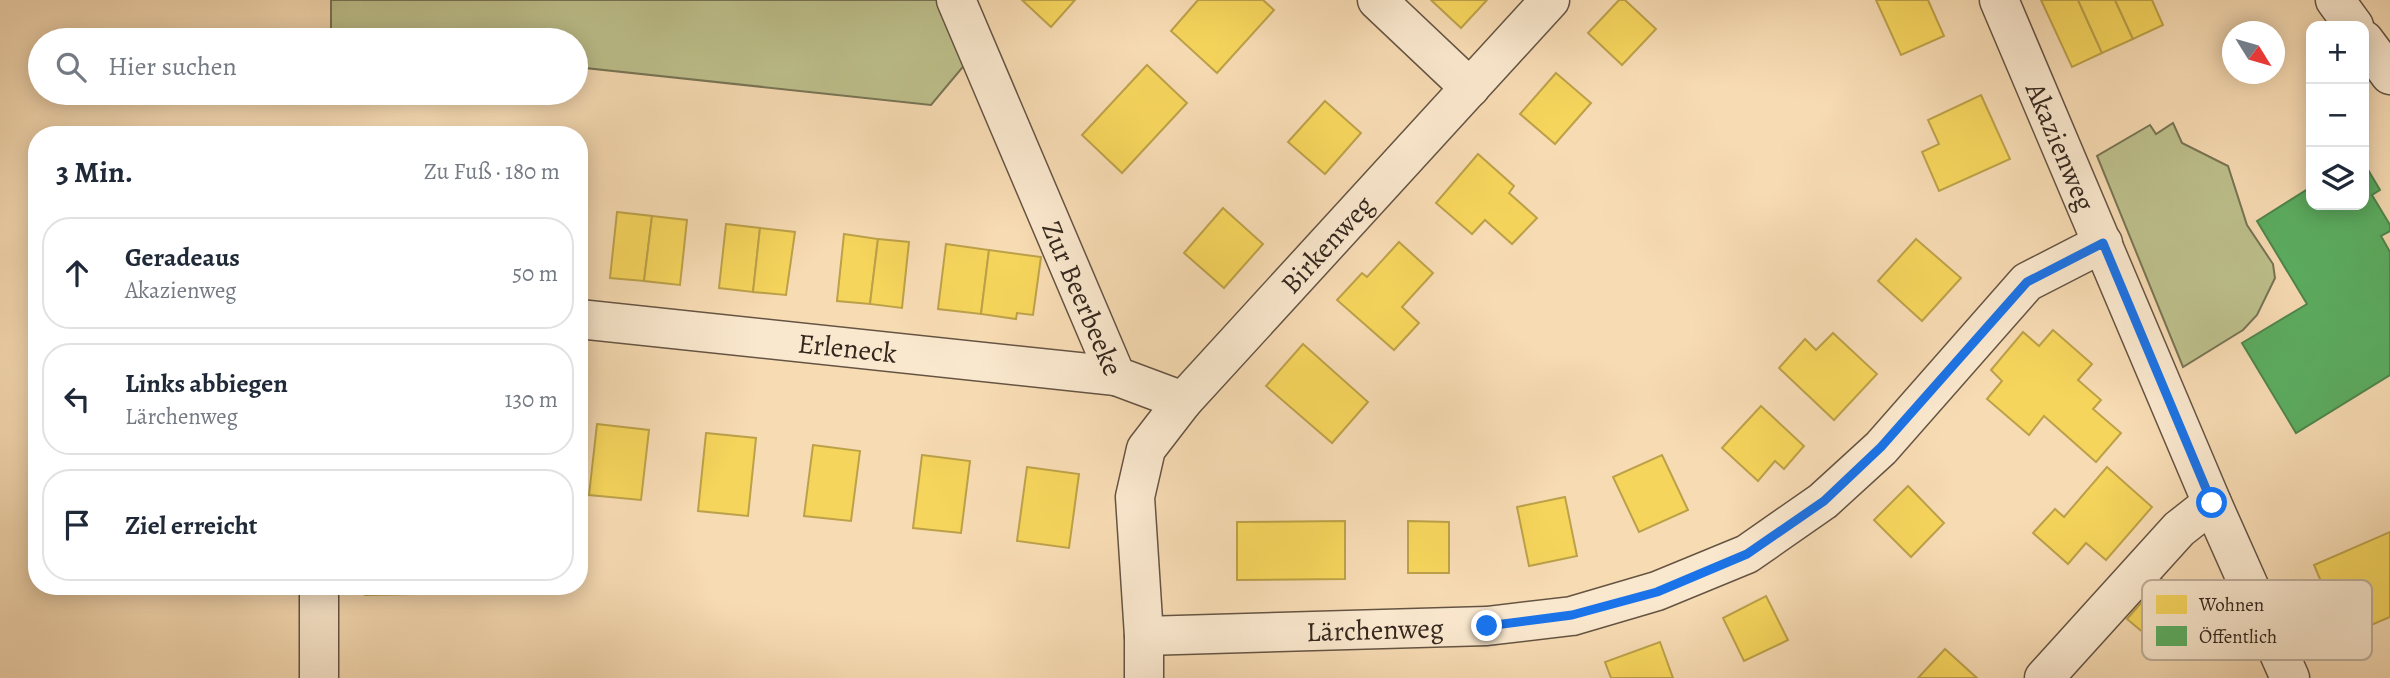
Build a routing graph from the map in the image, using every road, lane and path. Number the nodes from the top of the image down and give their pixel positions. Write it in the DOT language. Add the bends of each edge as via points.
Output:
graph roads {
  1 [pos="956,0"];
  2 [pos="1377,0"];
  3 [pos="1550,0"];
  4 [pos="1999,0"];
  5 [pos="2335,0"];
  6 [pos="2350,21"];
  7 [pos="2369,47"];
  8 [pos="2390,75"];
  9 [pos="1470,88"];
  10 [pos="2103,243"];
  11 [pos="588,320"];
  12 [pos="1116,376"];
  13 [pos="1183,401"];
  14 [pos="2212,503"];
  15 [pos="2246,580"];
  16 [pos="319,595"];
  17 [pos="1144,636"];
  18 [pos="2282,660"];
  19 [pos="320,678"];
  20 [pos="1144,678"];
  21 [pos="2044,678"];
  22 [pos="2290,678"];
  1 -- 12 [label="street, Zur Beerbeeke"];
  2 -- 9 [label="street"];
  3 -- 9 [label="street, Birkenweg"];
  4 -- 10 [label="street, Akazienweg"];
  5 -- 6 [label="street"];
  7 -- 8 [label="street"];
  9 -- 13 [label="street, Birkenweg"];
  10 -- 14 [label="street, Akazienweg"];
  10 -- 17 [label="street, Lärchenweg" via="2027,282 1881,447 1824,501 1747,554 1670,586 1572,615 1487,626"];
  11 -- 12 [label="street, Erleneck"];
  12 -- 13 [label="street, Zur Beerbeeke"];
  13 -- 17 [label="street" via="1146,449 1135,497"];
  14 -- 15 [label="street, Akazienweg"];
  14 -- 21 [label="street" via="2179,529"];
  16 -- 19 [label="street"];
  17 -- 20 [label="street"];
  18 -- 22 [label="street, Akazienweg"];
}
